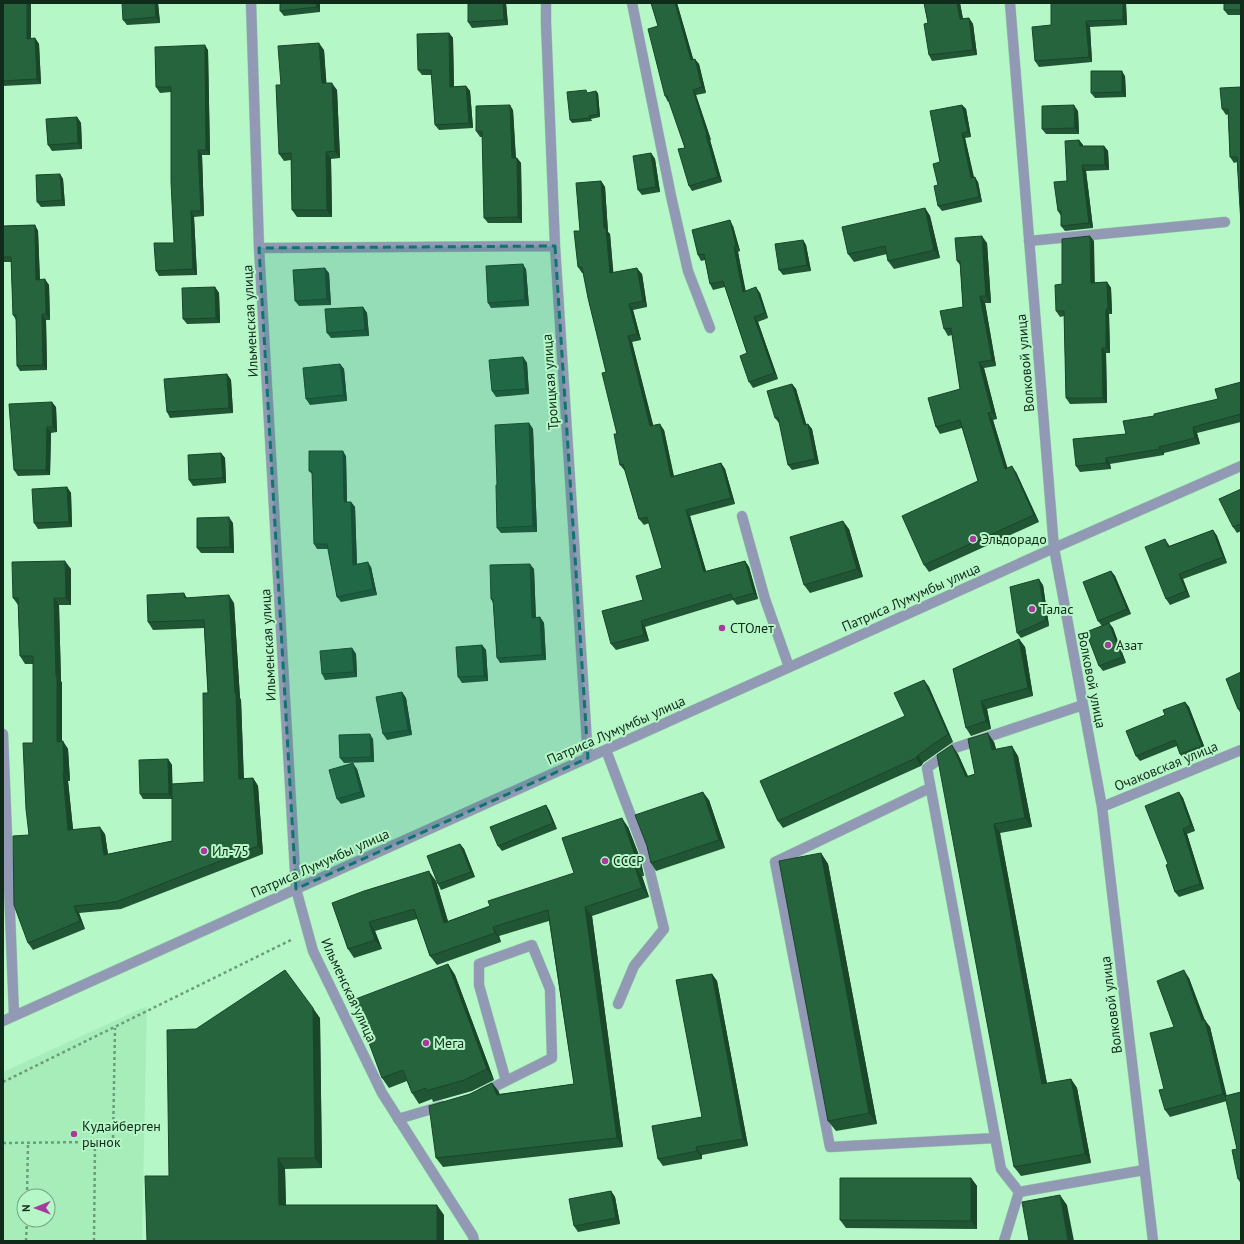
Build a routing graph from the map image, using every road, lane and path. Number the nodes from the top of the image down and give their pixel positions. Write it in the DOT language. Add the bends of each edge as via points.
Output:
graph roads {
  1 [pos="250,3"];
  2 [pos="546,3"];
  3 [pos="632,3"];
  4 [pos="1010,3"];
  5 [pos="1226,222"];
  6 [pos="1029,241"];
  7 [pos="555,246"];
  8 [pos="260,248"];
  9 [pos="710,328"];
  10 [pos="1241,466"];
  11 [pos="742,516"];
  12 [pos="1054,548"];
  13 [pos="789,667"];
  14 [pos="1083,705"];
  15 [pos="3,734"];
  16 [pos="606,750"];
  17 [pos="1241,750"];
  18 [pos="588,758"];
  19 [pos="930,788"];
  20 [pos="1102,807"];
  21 [pos="296,889"];
  22 [pos="308,931"];
  23 [pos="618,1004"];
  24 [pos="14,1015"];
  25 [pos="3,1021"];
  26 [pos="115,1028"];
  27 [pos="506,1081"];
  28 [pos="3,1082"];
  29 [pos="474,1097"];
  30 [pos="451,1103"];
  31 [pos="398,1118"];
  32 [pos="995,1138"];
  33 [pos="95,1142"];
  34 [pos="3,1143"];
  35 [pos="28,1143"];
  36 [pos="1144,1170"];
  37 [pos="27,1188"];
  38 [pos="1019,1192"];
  39 [pos="27,1228"];
  40 [pos="26,1241"];
  41 [pos="94,1241"];
  42 [pos="474,1241"];
  43 [pos="1004,1241"];
  44 [pos="1153,1241"];
  1 -- 8 [label="street, Ильменская улица"];
  2 -- 7 [label="street, Троицкая улица"];
  3 -- 9 [label="street" via="688,271"];
  4 -- 6 [label="street, Волковой улица"];
  5 -- 6 [label="street"];
  6 -- 12 [label="street, Волковой улица"];
  7 -- 8 [label="street"];
  7 -- 18 [label="street, Троицкая улица"];
  8 -- 21 [label="street, Ильменская улица"];
  10 -- 12 [label="street, Патриса Лумумбы улица"];
  11 -- 13 [label="street" via="765,599"];
  12 -- 13 [label="street, Патриса Лумумбы улица"];
  12 -- 14 [label="street, Волковой улица"];
  13 -- 16 [label="street, Патриса Лумумбы улица"];
  14 -- 19 [label="street" via="955,748 926,768"];
  14 -- 20 [label="street, Волковой улица"];
  15 -- 24 [label="street"];
  16 -- 18 [label="street, Патриса Лумумбы улица"];
  16 -- 23 [label="street" via="646,856 664,929 634,966"];
  17 -- 20 [label="street, Очаковская улица"];
  18 -- 21 [label="street, Патриса Лумумбы улица"];
  19 -- 32 [label="street"];
  19 -- 32 [label="street" via="775,862 830,1147"];
  20 -- 36 [label="street, Волковой улица"];
  21 -- 22 [label="street, Ильменская улица"];
  21 -- 24 [label="street, Патриса Лумумбы улица"];
  22 -- 26 [label="path"];
  22 -- 31 [label="street, Ильменская улица" via="313,951 382,1093"];
  24 -- 25 [label="street, Патриса Лумумбы улица"];
  26 -- 28 [label="path"];
  26 -- 33 [label="path" via="113,1141"];
  27 -- 27 [label="street" via="479,985 479,964 532,945 550,990 552,1058"];
  27 -- 29 [label="street"];
  30 -- 31 [label="street"];
  31 -- 42 [label="street, Ильменская улица"];
  32 -- 38 [label="street" via="1000,1169"];
  33 -- 35 [label="path"];
  33 -- 41 [label="path"];
  34 -- 35 [label="path"];
  35 -- 37 [label="path"];
  36 -- 38 [label="street"];
  36 -- 44 [label="street, Волковой улица"];
  38 -- 43 [label="street"];
  39 -- 40 [label="path"];
}
